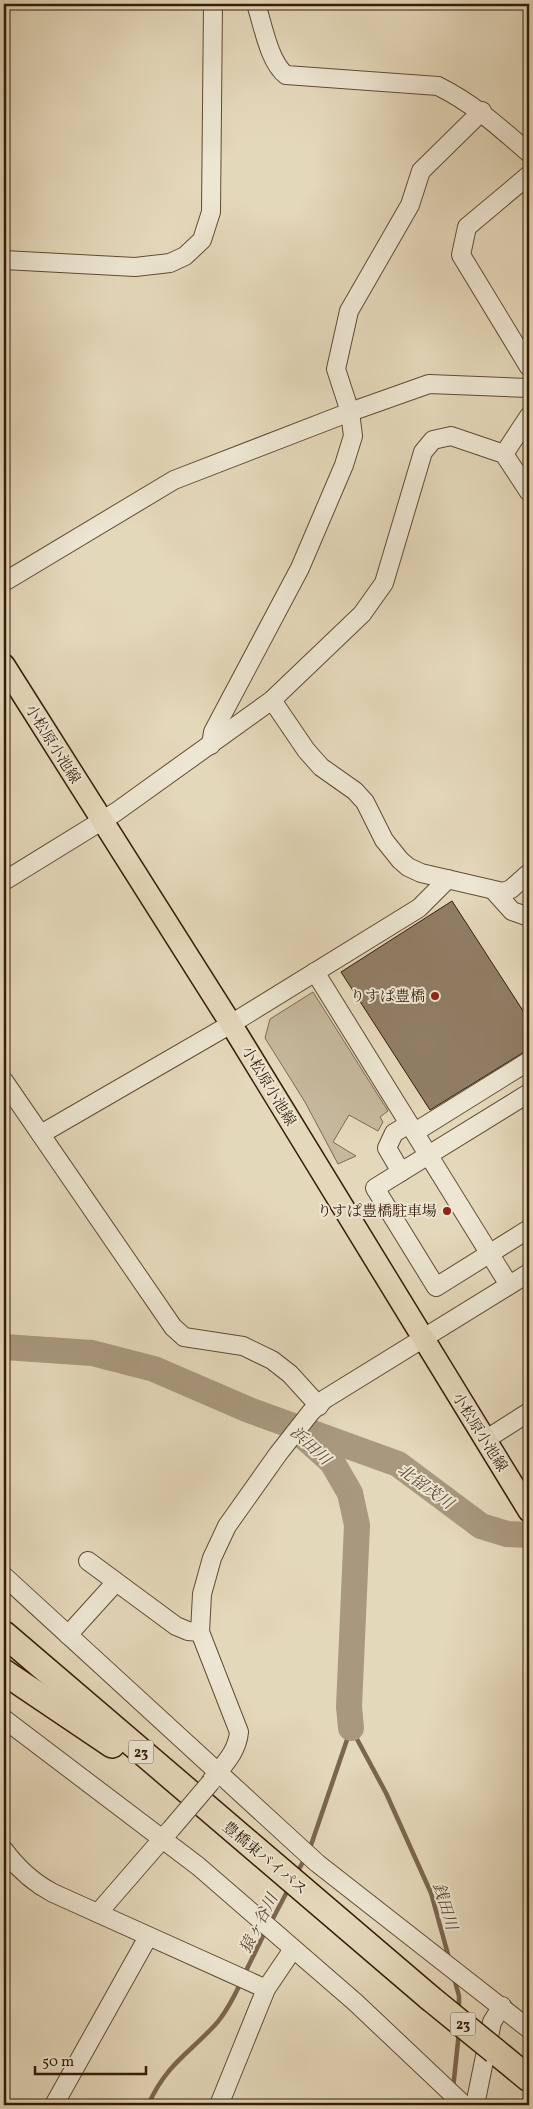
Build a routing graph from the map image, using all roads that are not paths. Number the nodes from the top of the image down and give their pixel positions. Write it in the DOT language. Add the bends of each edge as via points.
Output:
graph roads {
  1 [pos="213,4"];
  2 [pos="256,4"];
  3 [pos="482,111"];
  4 [pos="529,153"];
  5 [pos="529,175"];
  6 [pos="4,260"];
  7 [pos="529,367"];
  8 [pos="529,388"];
  9 [pos="350,412"];
  10 [pos="529,416"];
  11 [pos="504,454"];
  12 [pos="529,492"];
  13 [pos="4,582"];
  14 [pos="4,665"];
  15 [pos="272,700"];
  16 [pos="211,745"];
  17 [pos="101,820"];
  18 [pos="529,873"];
  19 [pos="448,880"];
  20 [pos="4,881"];
  21 [pos="494,891"];
  22 [pos="529,917"];
  23 [pos="316,972"];
  24 [pos="231,1024"];
  25 [pos="529,1061"];
  26 [pos="4,1081"];
  27 [pos="529,1093"];
  28 [pos="412,1128"];
  29 [pos="41,1134"];
  30 [pos="429,1155"];
  31 [pos="401,1172"];
  32 [pos="529,1228"];
  33 [pos="490,1253"];
  34 [pos="529,1273"];
  35 [pos="509,1285"];
  36 [pos="422,1339"];
  37 [pos="315,1409"];
  38 [pos="529,1412"];
  39 [pos="485,1440"];
  40 [pos="529,1509"];
  41 [pos="88,1561"];
  42 [pos="4,1576"];
  43 [pos="116,1582"];
  44 [pos="200,1632"];
  45 [pos="68,1635"];
  46 [pos="7,1636"];
  47 [pos="4,1672"];
  48 [pos="4,1718"];
  49 [pos="215,1777"];
  50 [pos="167,1834"];
  51 [pos="4,1850"];
  52 [pos="278,1869"];
  53 [pos="98,1913"];
  54 [pos="148,1937"];
  55 [pos="293,1949"];
  56 [pos="258,1986"];
  57 [pos="502,2006"];
  58 [pos="529,2029"];
  59 [pos="529,2079"];
  60 [pos="54,2105"];
  61 [pos="219,2105"];
  62 [pos="464,2105"];
  63 [pos="475,2105"];
  1 -- 6 [label="street" via="211,212 202,240 185,256 170,263 135,267"];
  2 -- 3 [label="street" via="274,60 286,75 438,86"];
  3 -- 4 [label="street"];
  3 -- 9 [label="street" via="421,171 410,205 349,311 336,369"];
  5 -- 7 [label="street" via="467,227 461,255"];
  8 -- 9 [label="street" via="430,384"];
  9 -- 13 [label="street" via="174,480"];
  9 -- 16 [label="street" via="353,436 340,474 300,568 213,732"];
  10 -- 11 [label="street"];
  11 -- 12 [label="street"];
  11 -- 15 [label="street" via="451,436 433,440 423,452 384,584 362,614"];
  14 -- 17 [label="main road, 小松原小池線"];
  15 -- 16 [label="street"];
  15 -- 19 [label="street" via="306,750 364,802 384,840 400,860 421,873"];
  16 -- 17 [label="street"];
  17 -- 20 [label="street"];
  17 -- 24 [label="main road, 小松原小池線"];
  18 -- 21 [label="street" via="511,889"];
  19 -- 21 [label="street"];
  19 -- 23 [label="street" via="420,908"];
  21 -- 22 [label="street" via="512,910"];
  23 -- 24 [label="street"];
  23 -- 28 [label="street"];
  24 -- 29 [label="street"];
  24 -- 36 [label="main road, 小松原小池線"];
  25 -- 28 [label="street"];
  26 -- 29 [label="street"];
  27 -- 30 [label="street"];
  28 -- 30 [label="street"];
  28 -- 31 [label="street" via="394,1132 387,1148"];
  29 -- 37 [label="street" via="173,1327 184,1337 243,1346 272,1360 290,1374"];
  30 -- 31 [label="street"];
  30 -- 33 [label="street"];
  31 -- 33 [label="street" via="375,1188 436,1287"];
  32 -- 33 [label="street"];
  33 -- 35 [label="street"];
  34 -- 35 [label="street"];
  35 -- 36 [label="street"];
  36 -- 37 [label="street" via="325,1399"];
  36 -- 39 [label="main road, 小松原小池線"];
  37 -- 44 [label="street" via="278,1454 227,1526 212,1558 202,1594"];
  38 -- 39 [label="street"];
  39 -- 40 [label="main road, 小松原小池線"];
  41 -- 43 [label="street"];
  42 -- 45 [label="street"];
  43 -- 44 [label="street" via="176,1626"];
  43 -- 45 [label="street"];
  44 -- 49 [label="street" via="239,1732 238,1744"];
  45 -- 49 [label="street"];
  46 -- 52 [label="highway, 豊橋東バイパス / 23"];
  47 -- 52 [label="highway, 23" via="115,1748"];
  48 -- 50 [label="street"];
  49 -- 50 [label="street, bridge"];
  49 -- 57 [label="street" via="317,1863"];
  50 -- 53 [label="street"];
  50 -- 55 [label="street" via="198,1866"];
  51 -- 53 [label="street" via="33,1882"];
  52 -- 59 [label="highway, 豊橋東バイパス / 23, bridge"];
  53 -- 54 [label="street"];
  54 -- 56 [label="street"];
  54 -- 60 [label="street"];
  55 -- 56 [label="street"];
  55 -- 62 [label="street" via="355,2002"];
  56 -- 61 [label="street"];
  57 -- 58 [label="street"];
  57 -- 63 [label="street" via="492,2022"];
}
